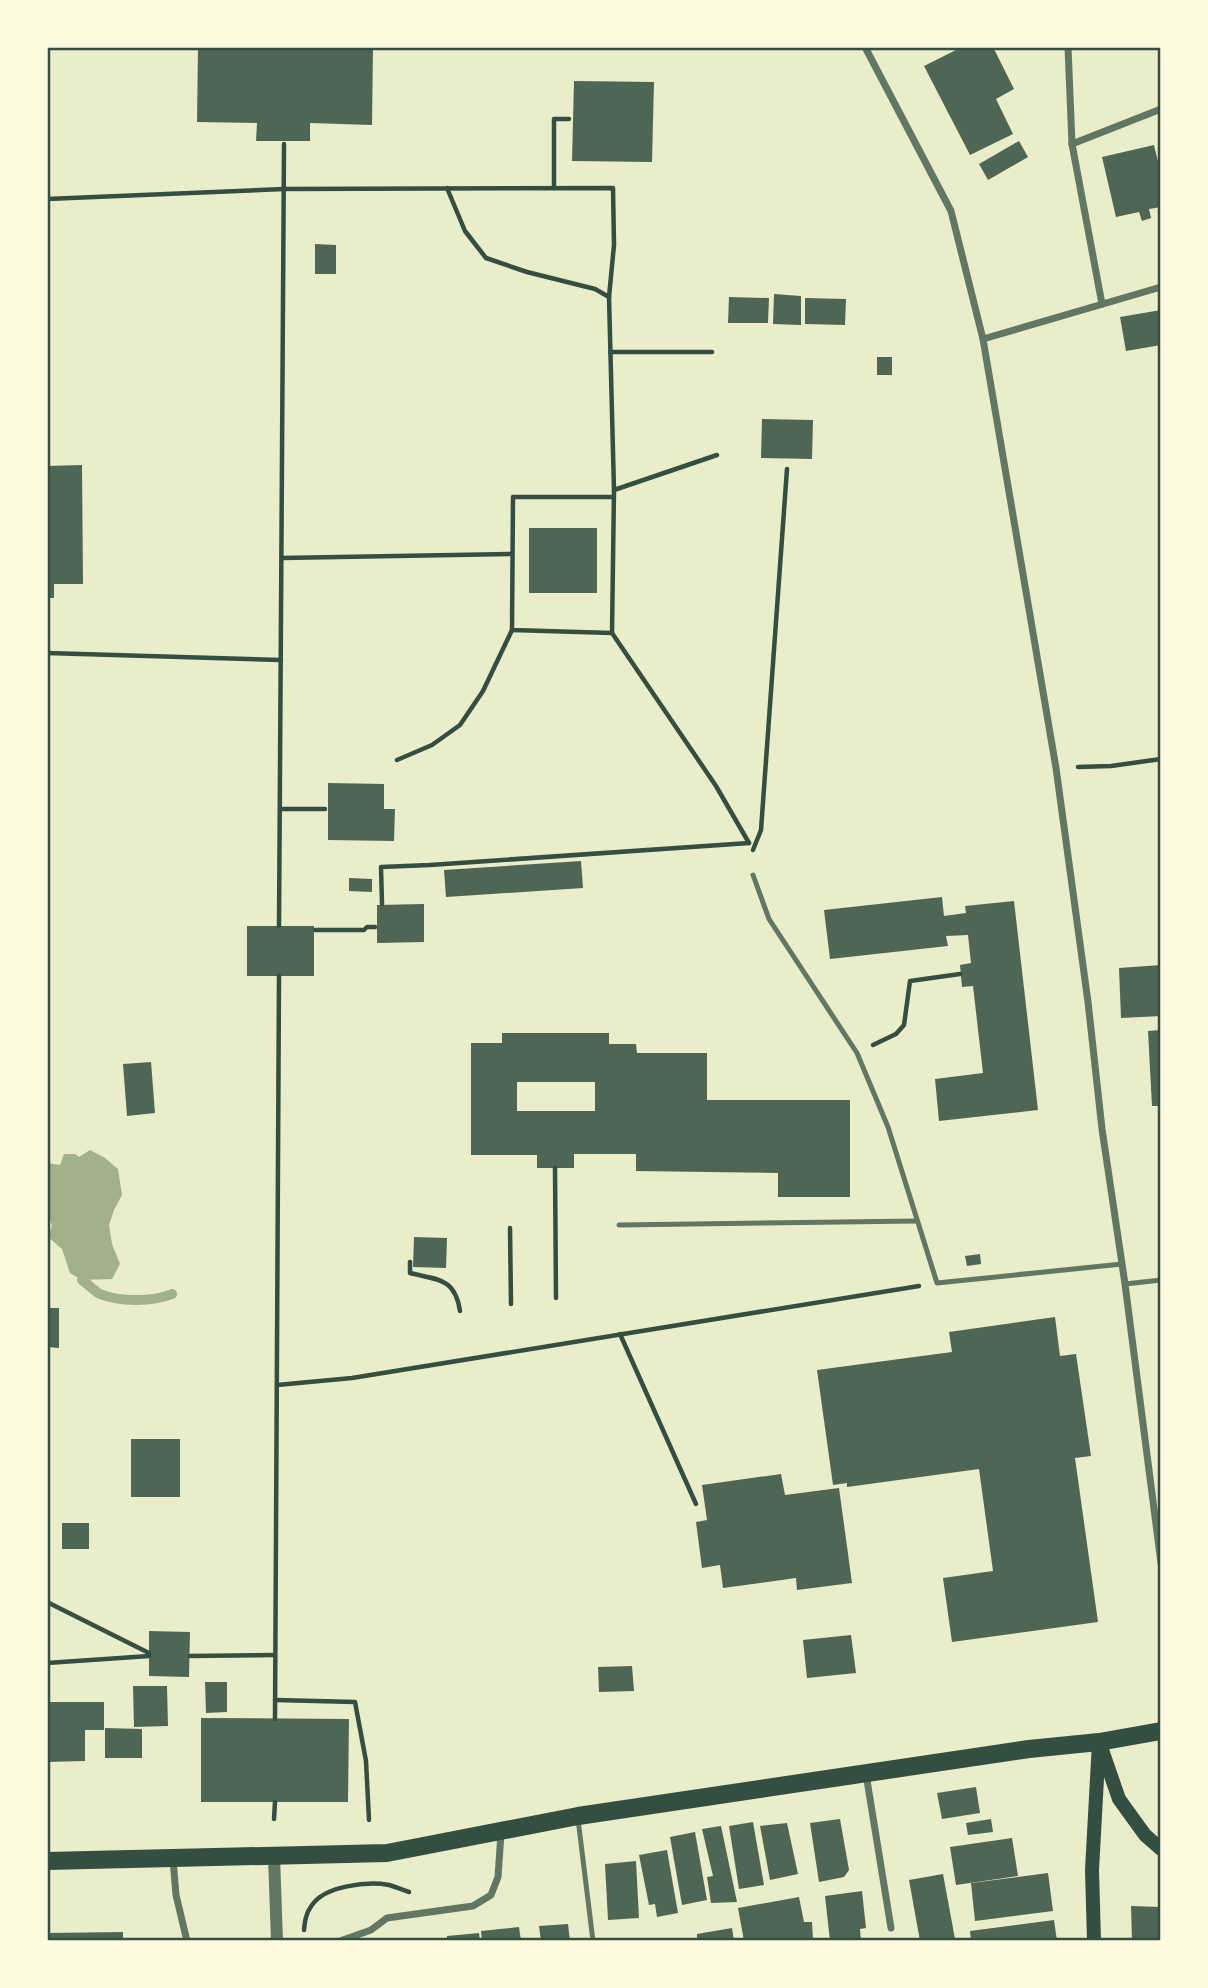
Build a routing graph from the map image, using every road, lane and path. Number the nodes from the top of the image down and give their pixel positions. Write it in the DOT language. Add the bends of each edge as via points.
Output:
graph roads {
  1 [pos="865,47"];
  2 [pos="1068,47"];
  3 [pos="1161,109"];
  4 [pos="569,119"];
  5 [pos="284,144"];
  6 [pos="1072,144"];
  7 [pos="447,188"];
  8 [pos="554,188"];
  9 [pos="284,189"];
  10 [pos="47,199"];
  11 [pos="1161,288"];
  12 [pos="609,297"];
  13 [pos="1102,304"];
  14 [pos="982,339"];
  15 [pos="610,352"];
  16 [pos="712,352"];
  17 [pos="718,454"];
  18 [pos="787,469"];
  19 [pos="614,489"];
  20 [pos="613,497"];
  21 [pos="512,554"];
  22 [pos="282,558"];
  23 [pos="512,630"];
  24 [pos="612,633"];
  25 [pos="47,653"];
  26 [pos="281,660"];
  27 [pos="1161,759"];
  28 [pos="397,760"];
  29 [pos="1056,768"];
  30 [pos="280,809"];
  31 [pos="325,809"];
  32 [pos="749,843"];
  33 [pos="753,850"];
  34 [pos="753,875"];
  35 [pos="382,904"];
  36 [pos="279,926"];
  37 [pos="375,928"];
  38 [pos="315,930"];
  39 [pos="960,974"];
  40 [pos="279,976"];
  41 [pos="857,1053"];
  42 [pos="555,1168"];
  43 [pos="917,1221"];
  44 [pos="619,1225"];
  45 [pos="510,1228"];
  46 [pos="410,1262"];
  47 [pos="1122,1264"];
  48 [pos="1161,1280"];
  49 [pos="937,1283"];
  50 [pos="1125,1284"];
  51 [pos="556,1298"];
  52 [pos="510,1304"];
  53 [pos="460,1311"];
  54 [pos="620,1334"];
  55 [pos="277,1385"];
  56 [pos="695,1504"];
  57 [pos="1161,1563"];
  58 [pos="47,1602"];
  59 [pos="275,1655"];
  60 [pos="190,1656"];
  61 [pos="47,1663"];
  62 [pos="275,1700"];
  63 [pos="275,1719"];
  64 [pos="1161,1731"];
  65 [pos="1099,1742"];
  66 [pos="866,1774"];
  67 [pos="275,1802"];
  68 [pos="578,1816"];
  69 [pos="274,1819"];
  70 [pos="369,1821"];
  71 [pos="501,1830"];
  72 [pos="1161,1849"];
  73 [pos="274,1857"];
  74 [pos="173,1858"];
  75 [pos="47,1861"];
  76 [pos="421,1890"];
  77 [pos="891,1928"];
  78 [pos="303,1938"];
  79 [pos="187,1941"];
  80 [pos="276,1941"];
  81 [pos="340,1941"];
  82 [pos="593,1941"];
  83 [pos="1094,1941"];
  1 -- 14 [label="street" via="951,211"];
  2 -- 6 [label="street"];
  3 -- 6 [label="street"];
  4 -- 8 [label="path" via="554,119"];
  5 -- 9 [label="path"];
  6 -- 13 [label="street"];
  7 -- 8 [label="path"];
  7 -- 9 [label="path"];
  7 -- 12 [label="path" via="465,231 486,258"];
  8 -- 12 [label="path" via="612,188 614,245"];
  9 -- 10 [label="path"];
  9 -- 22 [label="path"];
  11 -- 13 [label="street"];
  12 -- 15 [label="path"];
  13 -- 14 [label="street"];
  14 -- 29 [label="street"];
  15 -- 16 [label="path"];
  15 -- 19 [label="path"];
  17 -- 19 [label="path"];
  18 -- 33 [label="path" via="761,830"];
  19 -- 20 [label="path"];
  20 -- 21 [label="path" via="513,497"];
  20 -- 24 [label="path"];
  21 -- 22 [label="path"];
  21 -- 23 [label="path"];
  22 -- 26 [label="path"];
  23 -- 24 [label="path"];
  23 -- 28 [label="path" via="483,691 460,725 432,745"];
  24 -- 32 [label="path" via="716,786"];
  25 -- 26 [label="path"];
  26 -- 30 [label="path"];
  27 -- 29 [label="path"];
  29 -- 47 [label="street"];
  30 -- 31 [label="path"];
  30 -- 36 [label="path"];
  32 -- 33 [label="path"];
  32 -- 35 [label="path" via="381,867"];
  33 -- 34 [label="path"];
  34 -- 41 [label="lane" via="769,919"];
  37 -- 38 [label="path"];
  39 -- 41 [label="path" via="910,981 904,1025 896,1034"];
  40 -- 55 [label="path"];
  41 -- 43 [label="lane" via="888,1127"];
  42 -- 51 [label="path"];
  43 -- 44 [label="lane"];
  43 -- 49 [label="lane"];
  45 -- 52 [label="path"];
  46 -- 53 [label="path" via="410,1273 438,1278 450,1288 458,1297"];
  47 -- 49 [label="lane"];
  47 -- 50 [label="street"];
  48 -- 50 [label="lane"];
  49 -- 54 [label="path"];
  50 -- 57 [label="street"];
  54 -- 55 [label="path" via="352,1378"];
  54 -- 56 [label="path"];
  55 -- 59 [label="path"];
  58 -- 61 [label="path" via="149,1654"];
  59 -- 60 [label="path"];
  59 -- 62 [label="path"];
  62 -- 63 [label="path"];
  62 -- 70 [label="path" via="355,1702 366,1761"];
  64 -- 65 [label="main road"];
  65 -- 66 [label="main road"];
  65 -- 72 [label="main road" via="1119,1798"];
  65 -- 83 [label="main road" via="1092,1870"];
  66 -- 68 [label="main road"];
  66 -- 77 [label="street"];
  67 -- 69 [label="path"];
  68 -- 71 [label="main road"];
  68 -- 82 [label="lane"];
  71 -- 73 [label="main road" via="387,1853"];
  71 -- 81 [label="street" via="498,1877 491,1895 473,1906 387,1918 371,1930"];
  73 -- 74 [label="main road"];
  73 -- 80 [label="street"];
  74 -- 75 [label="main road"];
  74 -- 79 [label="street"];
  76 -- 78 [label="path" via="374,1884 327,1892 313,1902 305,1917"];
}
